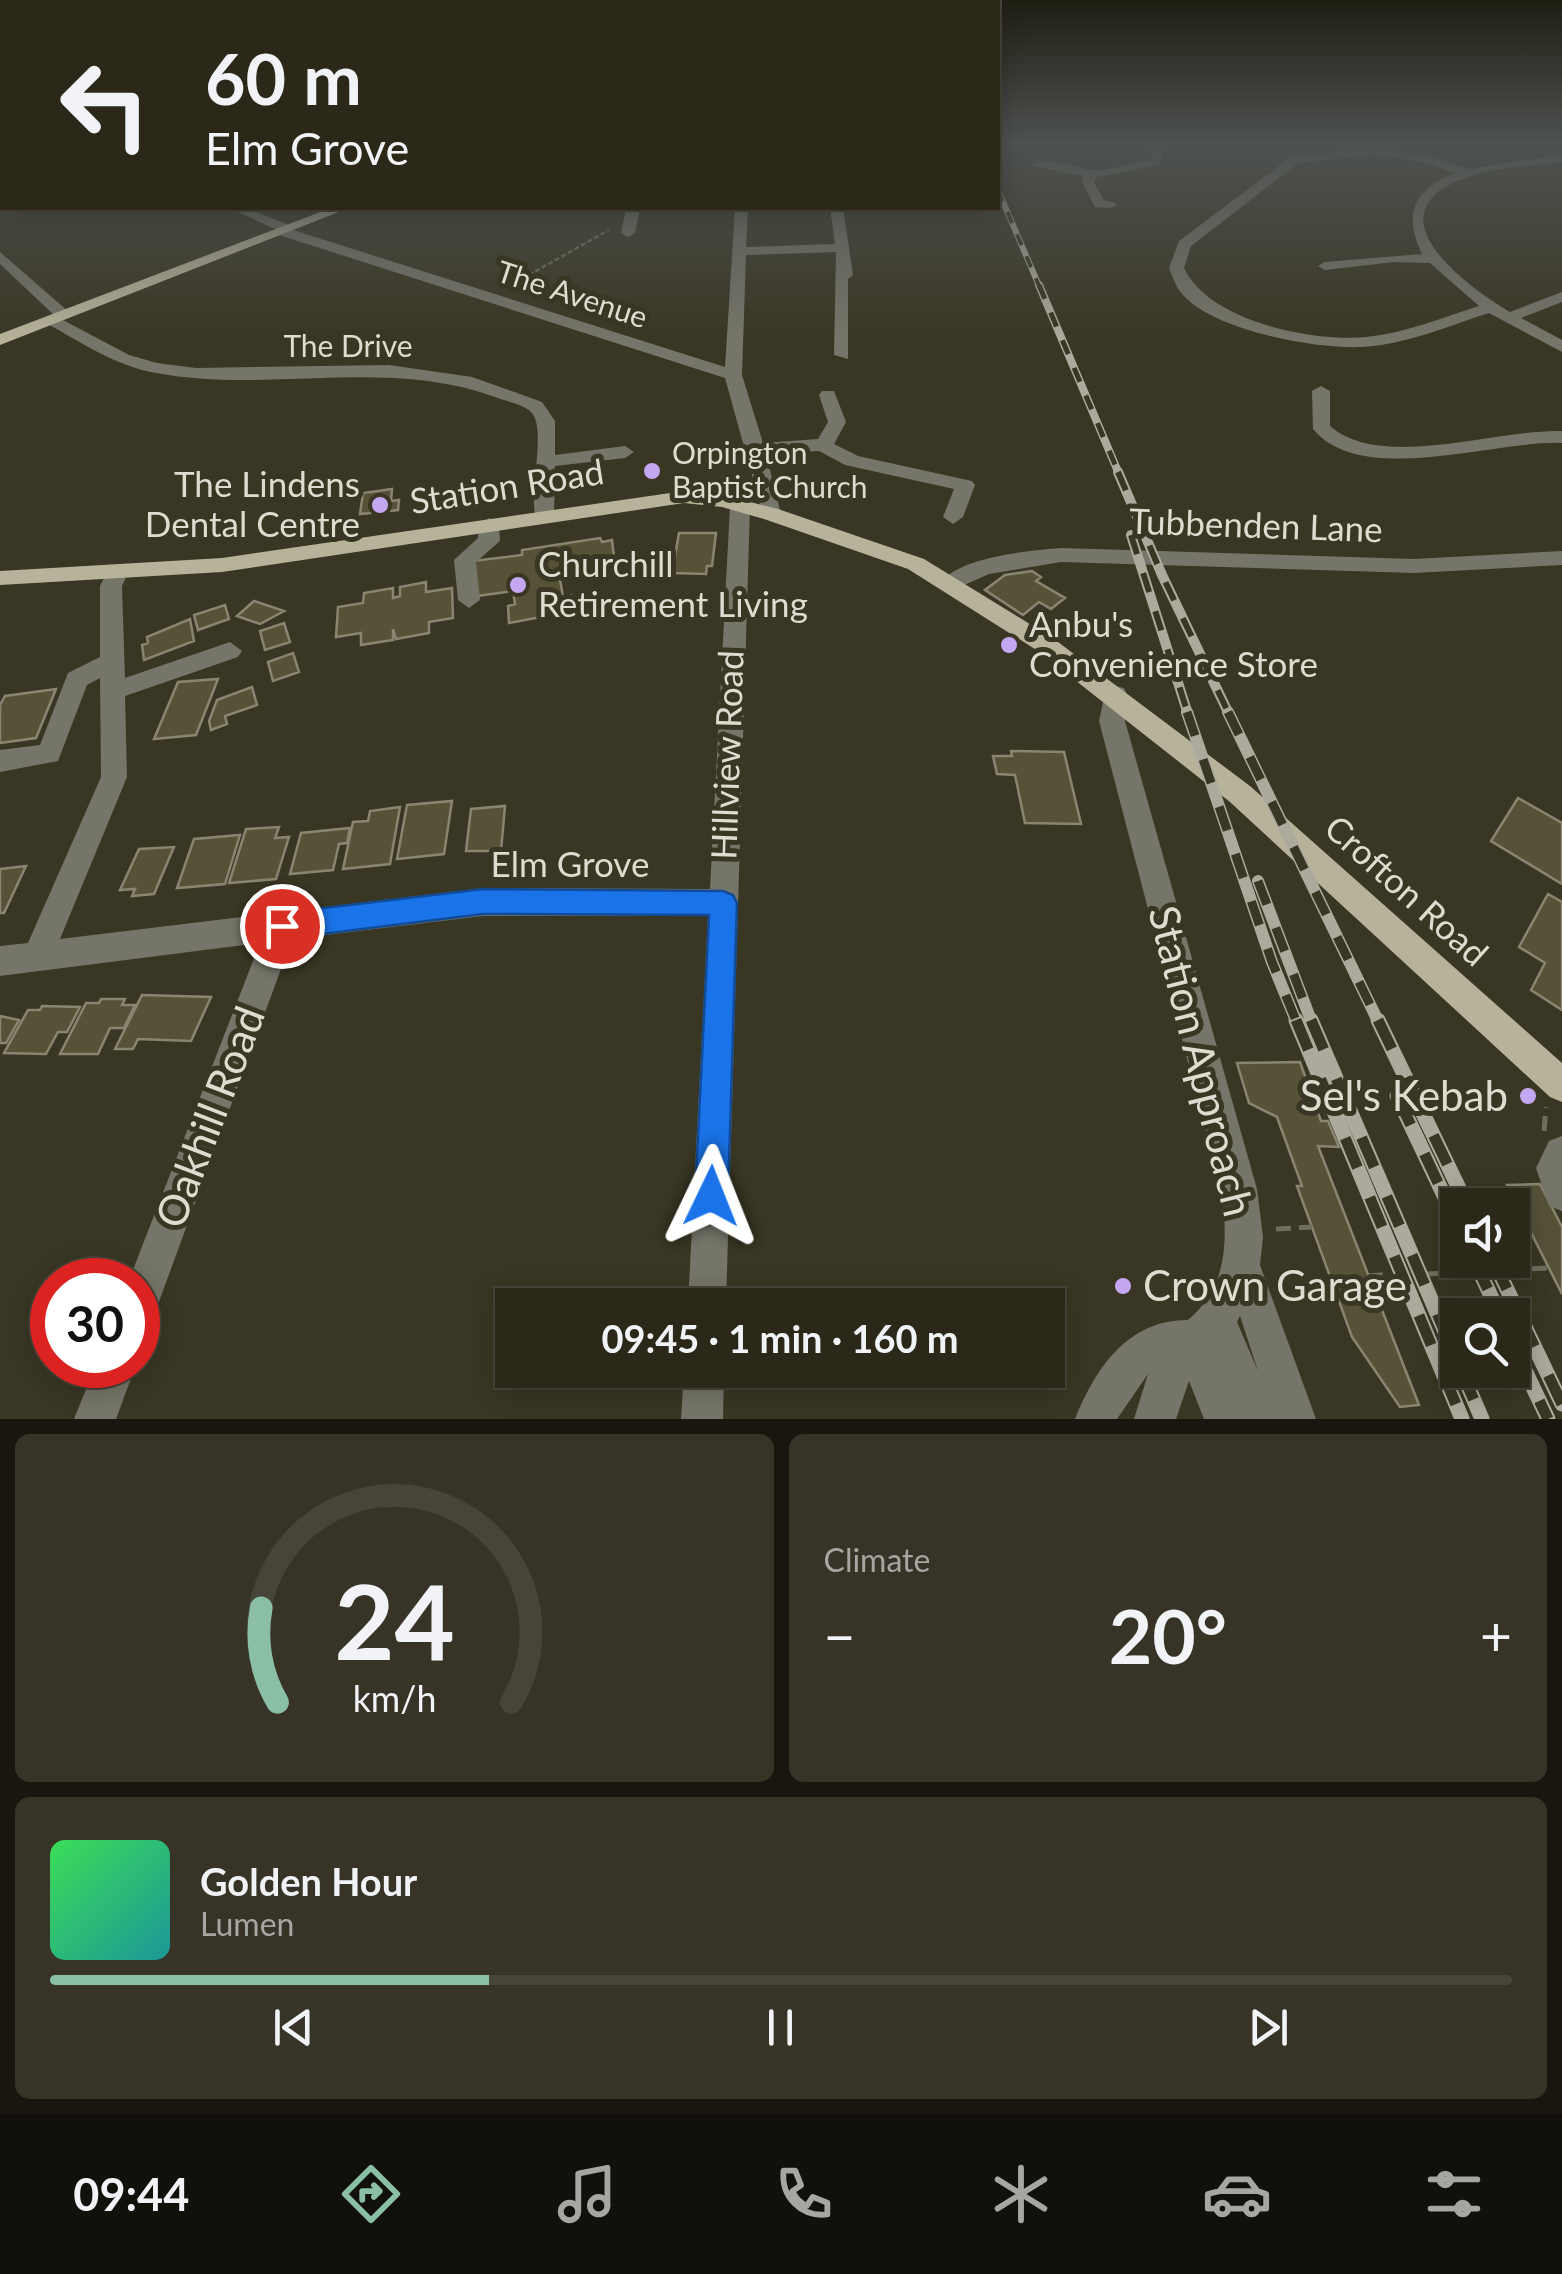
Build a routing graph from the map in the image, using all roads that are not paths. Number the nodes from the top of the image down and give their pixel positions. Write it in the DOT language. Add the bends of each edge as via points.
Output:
graph roads {
  1 [pos="1229,208"];
  2 [pos="1420,208"];
  3 [pos="240,210"];
  4 [pos="337,210"];
  5 [pos="633,210"];
  6 [pos="741,210"];
  7 [pos="837,210"];
  8 [pos="284,230"];
  9 [pos="628,231"];
  10 [pos="841,248"];
  11 [pos="741,251"];
  12 [pos="0,256"];
  13 [pos="1434,259"];
  14 [pos="1326,266"];
  15 [pos="1562,296"];
  16 [pos="1491,307"];
  17 [pos="1510,317"];
  18 [pos="57,318"];
  19 [pos="0,340"];
  20 [pos="1562,346"];
  21 [pos="842,355"];
  22 [pos="733,375"];
  23 [pos="1321,391"];
  24 [pos="828,395"];
  25 [pos="1562,437"];
  26 [pos="824,446"];
  27 [pos="755,450"];
  28 [pos="624,452"];
  29 [pos="543,462"];
  30 [pos="740,506"];
  31 [pos="771,514"];
  32 [pos="544,516"];
  33 [pos="953,518"];
  34 [pos="488,525"];
  35 [pos="1562,541"];
  36 [pos="1220,546"];
  37 [pos="1412,556"];
  38 [pos="1562,558"];
  39 [pos="117,573"];
  40 [pos="0,578"];
  41 [pos="951,582"];
  42 [pos="468,600"];
  43 [pos="230,651"];
  44 [pos="112,662"];
  45 [pos="113,691"];
  46 [pos="1115,696"];
  47 [pos="1196,757"];
  48 [pos="0,761"];
  49 [pos="723,903"];
  50 [pos="282,926"];
  51 [pos="38,955"];
  52 [pos="0,961"];
  53 [pos="1562,1085"];
  54 [pos="1562,1154"];
  55 [pos="1562,1192"];
  56 [pos="157,1258"];
  57 [pos="1243,1270"];
  58 [pos="708,1288"];
  59 [pos="1204,1330"];
  60 [pos="107,1388"];
  61 [pos="703,1388"];
  62 [pos="95,1419"];
  63 [pos="702,1419"];
  64 [pos="1096,1419"];
  65 [pos="1155,1419"];
  66 [pos="1225,1419"];
  67 [pos="1258,1419"];
  68 [pos="1295,1419"];
  1 -- 16 [label="street" via="1184,244 1173,260 1174,276 1222,314 1264,330 1361,342"];
  2 -- 13 [label="street" via="1419,235"];
  3 -- 8 [label="street, The Avenue"];
  4 -- 8 [label="main road"];
  5 -- 9 [label="street"];
  6 -- 11 [label="street"];
  7 -- 10 [label="street"];
  8 -- 18 [label="main road"];
  8 -- 22 [label="street, The Avenue"];
  10 -- 11 [label="street"];
  10 -- 21 [label="street"];
  11 -- 22 [label="street"];
  12 -- 18 [label="street"];
  13 -- 14 [label="street"];
  13 -- 16 [label="street"];
  15 -- 17 [label="street"];
  16 -- 17 [label="street"];
  17 -- 20 [label="street"];
  18 -- 19 [label="main road"];
  18 -- 29 [label="street, The Drive" via="123,359 156,368 268,374 389,370 466,381 543,413"];
  22 -- 27 [label="street"];
  23 -- 25 [label="street" via="1324,432 1366,452"];
  24 -- 26 [label="street" via="838,422"];
  26 -- 27 [label="street"];
  26 -- 33 [label="street" via="852,461 965,484"];
  27 -- 31 [label="street"];
  28 -- 29 [label="street"];
  29 -- 32 [label="street, The Drive"];
  30 -- 31 [label="main road, Station Road"];
  30 -- 32 [label="main road, Station Road" via="684,498"];
  30 -- 49 [label="street, Hillview Road"];
  31 -- 41 [label="main road, Station Road"];
  32 -- 34 [label="main road, Station Road"];
  34 -- 39 [label="main road, Station Road" via="222,565"];
  34 -- 42 [label="street" via="489,541 465,560"];
  35 -- 37 [label="street"];
  36 -- 37 [label="street"];
  37 -- 38 [label="street, Tubbenden Lane" via="1512,564"];
  37 -- 41 [label="street, Tubbenden Lane" via="1273,562 1182,554 1077,556 987,568"];
  39 -- 40 [label="main road, Station Road"];
  39 -- 44 [label="street" via="111,586"];
  41 -- 46 [label="main road, Station Road"];
  43 -- 45 [label="street"];
  44 -- 45 [label="street"];
  44 -- 48 [label="street" via="77,679 49,754"];
  45 -- 51 [label="street" via="114,777"];
  46 -- 47 [label="main road, Station Road"];
  46 -- 57 [label="street, Station Approach" via="1112,720 1239,1188"];
  47 -- 53 [label="main road, Crofton Road"];
  49 -- 50 [label="street, Elm Grove" via="483,902"];
  49 -- 58 [label="street, Hillview Road"];
  50 -- 51 [label="street, Elm Grove"];
  50 -- 56 [label="street, Oakhill Road"];
  51 -- 52 [label="street, Elm Grove"];
  54 -- 55 [label="street" via="1554,1168"];
  57 -- 59 [label="street, Station Approach"];
  57 -- 68 [label="street"];
  59 -- 64 [label="street" via="1168,1339 1132,1363"];
  59 -- 65 [label="street, Station Approach" via="1168,1378"];
  59 -- 66 [label="street"];
  59 -- 67 [label="street"];
  60 -- 62 [label="street"];
  61 -- 63 [label="street"];
}
